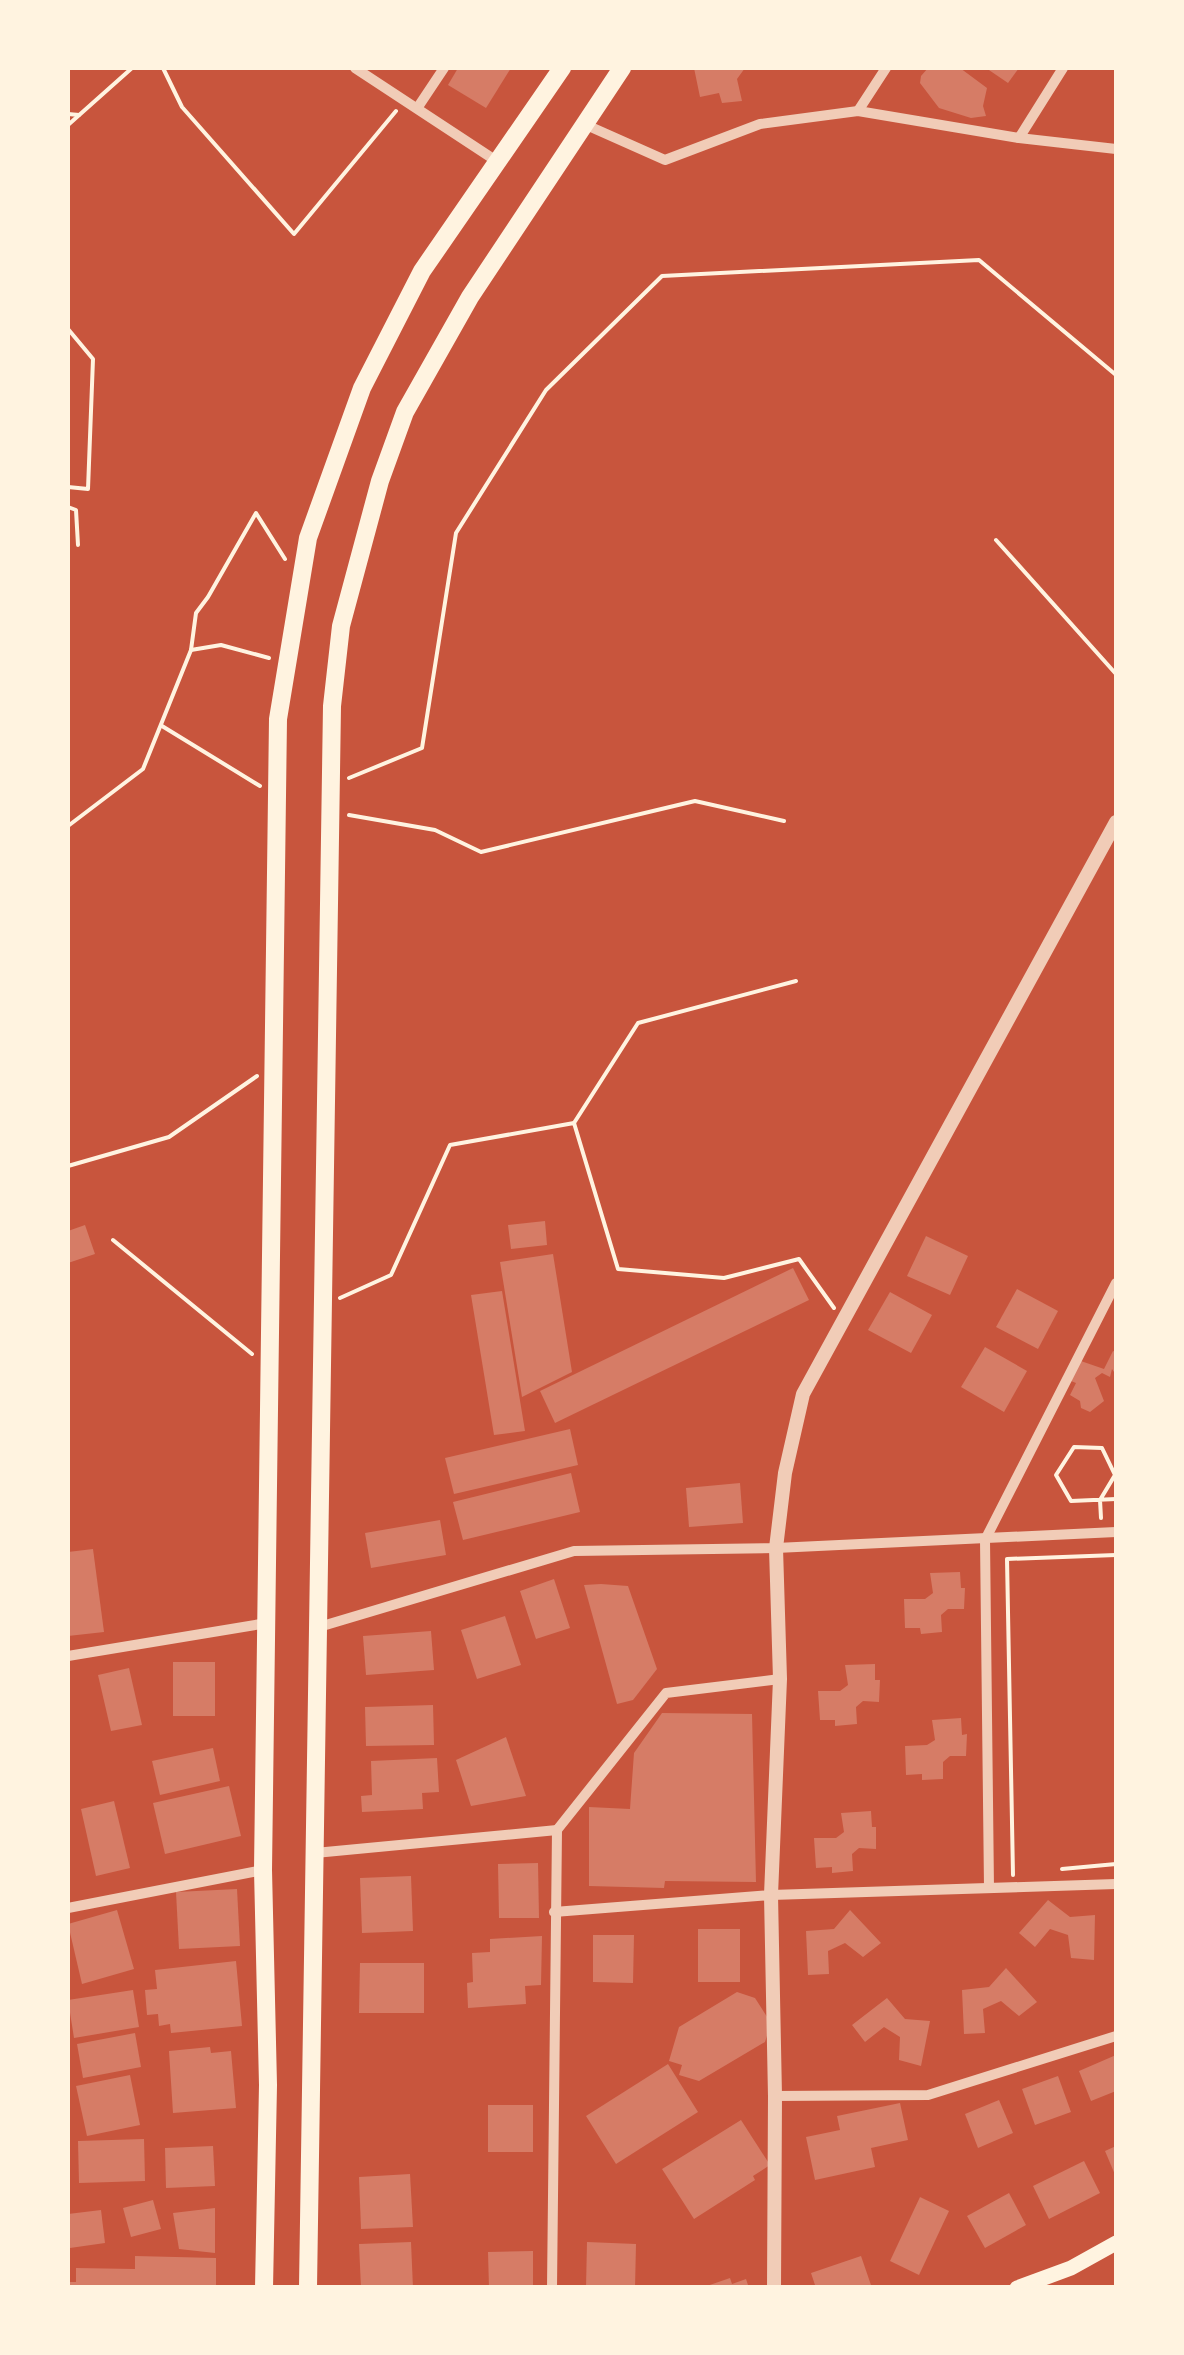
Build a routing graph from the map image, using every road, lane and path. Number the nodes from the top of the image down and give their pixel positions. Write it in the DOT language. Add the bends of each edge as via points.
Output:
graph roads {
  1 [pos="132,68"];
  2 [pos="163,68"];
  3 [pos="355,68"];
  4 [pos="444,68"];
  5 [pos="562,68"];
  6 [pos="622,68"];
  7 [pos="886,68"];
  8 [pos="1063,68"];
  9 [pos="406,100"];
  10 [pos="418,108"];
  11 [pos="858,111"];
  12 [pos="68,114"];
  13 [pos="79,115"];
  14 [pos="584,124"];
  15 [pos="68,125"];
  16 [pos="1019,138"];
  17 [pos="1116,149"];
  18 [pos="498,162"];
  19 [pos="68,329"];
  20 [pos="1116,375"];
  21 [pos="68,487"];
  22 [pos="68,507"];
  23 [pos="996,540"];
  24 [pos="78,545"];
  25 [pos="300,585"];
  26 [pos="192,650"];
  27 [pos="288,664"];
  28 [pos="1116,674"];
  29 [pos="161,725"];
  30 [pos="330,786"];
  31 [pos="277,796"];
  32 [pos="330,812"];
  33 [pos="784,820"];
  34 [pos="1116,822"];
  35 [pos="68,826"];
  36 [pos="796,981"];
  37 [pos="274,1065"];
  38 [pos="574,1123"];
  39 [pos="68,1166"];
  40 [pos="113,1240"];
  41 [pos="1116,1283"];
  42 [pos="322,1306"];
  43 [pos="843,1321"];
  44 [pos="270,1368"];
  45 [pos="1116,1499"];
  46 [pos="1100,1500"];
  47 [pos="1116,1532"];
  48 [pos="984,1540"];
  49 [pos="776,1548"];
  50 [pos="1116,1555"];
  51 [pos="267,1623"];
  52 [pos="319,1627"];
  53 [pos="68,1656"];
  54 [pos="780,1679"];
  55 [pos="558,1830"];
  56 [pos="315,1853"];
  57 [pos="1116,1864"];
  58 [pos="263,1870"];
  59 [pos="1047,1871"];
  60 [pos="1013,1874"];
  61 [pos="1116,1884"];
  62 [pos="988,1888"];
  63 [pos="771,1895"];
  64 [pos="68,1908"];
  65 [pos="554,1912"];
  66 [pos="1116,2036"];
  67 [pos="775,2096"];
  68 [pos="1116,2243"];
  69 [pos="264,2288"];
  70 [pos="308,2288"];
  71 [pos="552,2288"];
  72 [pos="774,2288"];
  73 [pos="1017,2288"];
  1 -- 13 [label="path"];
  2 -- 9 [label="path" via="182,108 294,234"];
  3 -- 9 [label="street"];
  4 -- 10 [label="street"];
  5 -- 18 [label="main road"];
  6 -- 14 [label="main road"];
  7 -- 11 [label="street"];
  8 -- 16 [label="street"];
  9 -- 10 [label="street"];
  10 -- 18 [label="street"];
  11 -- 14 [label="street" via="760,124 665,160"];
  11 -- 16 [label="street"];
  12 -- 13 [label="path"];
  13 -- 15 [label="path"];
  14 -- 30 [label="main road" via="470,296 405,412 342,626"];
  16 -- 17 [label="street"];
  18 -- 25 [label="main road" via="422,271 362,388 308,538"];
  19 -- 21 [label="path" via="92,359 88,488"];
  20 -- 30 [label="path" via="980,260 662,276 546,390 456,533 422,748"];
  22 -- 24 [label="path" via="76,510"];
  23 -- 28 [label="path"];
  25 -- 26 [label="path" via="256,512 196,613"];
  25 -- 27 [label="main road"];
  26 -- 27 [label="path" via="221,645"];
  26 -- 29 [label="path"];
  27 -- 31 [label="main road" via="278,719"];
  29 -- 31 [label="path"];
  29 -- 35 [label="path" via="143,768"];
  30 -- 32 [label="main road"];
  31 -- 37 [label="main road"];
  32 -- 33 [label="path" via="436,830 482,852 695,801"];
  32 -- 42 [label="main road"];
  34 -- 43 [label="street"];
  36 -- 38 [label="path" via="638,1023"];
  37 -- 39 [label="path" via="170,1137"];
  37 -- 44 [label="main road"];
  38 -- 42 [label="path" via="450,1145 390,1275"];
  38 -- 43 [label="path" via="618,1270 724,1278 799,1259"];
  40 -- 44 [label="path"];
  41 -- 48 [label="street"];
  42 -- 52 [label="main road"];
  43 -- 49 [label="street" via="804,1394"];
  44 -- 51 [label="main road"];
  45 -- 46 [label="path"];
  46 -- 46 [label="path" via="1115,1476 1102,1448 1074,1448 1056,1475 1071,1500"];
  47 -- 48 [label="street"];
  48 -- 49 [label="street"];
  48 -- 62 [label="street"];
  49 -- 52 [label="street" via="574,1552"];
  49 -- 54 [label="street"];
  50 -- 60 [label="path" via="1008,1559"];
  51 -- 53 [label="street"];
  51 -- 58 [label="main road"];
  52 -- 56 [label="main road"];
  54 -- 55 [label="street" via="666,1693"];
  54 -- 63 [label="street"];
  55 -- 56 [label="street"];
  55 -- 65 [label="street"];
  56 -- 70 [label="main road"];
  57 -- 59 [label="path"];
  58 -- 64 [label="street"];
  58 -- 69 [label="main road"];
  61 -- 62 [label="street"];
  62 -- 63 [label="street"];
  63 -- 65 [label="street"];
  63 -- 67 [label="street"];
  65 -- 71 [label="street"];
  66 -- 67 [label="street" via="928,2095"];
  67 -- 72 [label="street"];
  68 -- 73 [label="main road"];
}
